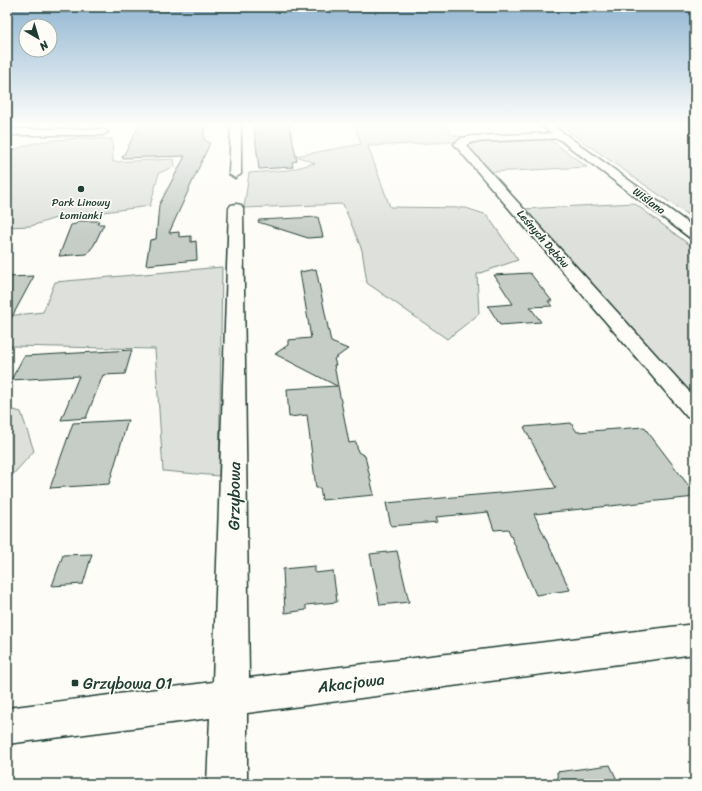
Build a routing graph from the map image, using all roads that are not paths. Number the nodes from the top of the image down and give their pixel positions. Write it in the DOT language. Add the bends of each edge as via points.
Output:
graph roads {
  1 [pos="236,161"];
  2 [pos="474,161"];
  3 [pos="594,161"];
  4 [pos="236,174"];
  5 [pos="236,208"];
  6 [pos="695,235"];
  7 [pos="695,412"];
  8 [pos="695,639"];
  9 [pos="229,699"];
  10 [pos="7,726"];
  11 [pos="227,784"];
  1 -- 4 [label="street"];
  2 -- 7 [label="street, Leśnych Dębów"];
  3 -- 6 [label="street, Wiślana"];
  5 -- 9 [label="street, Grzybowa" via="232,673"];
  8 -- 9 [label="street, Akacjowa"];
  9 -- 10 [label="street, Akacjowa"];
  9 -- 11 [label="street, Grzybowa"];
}
